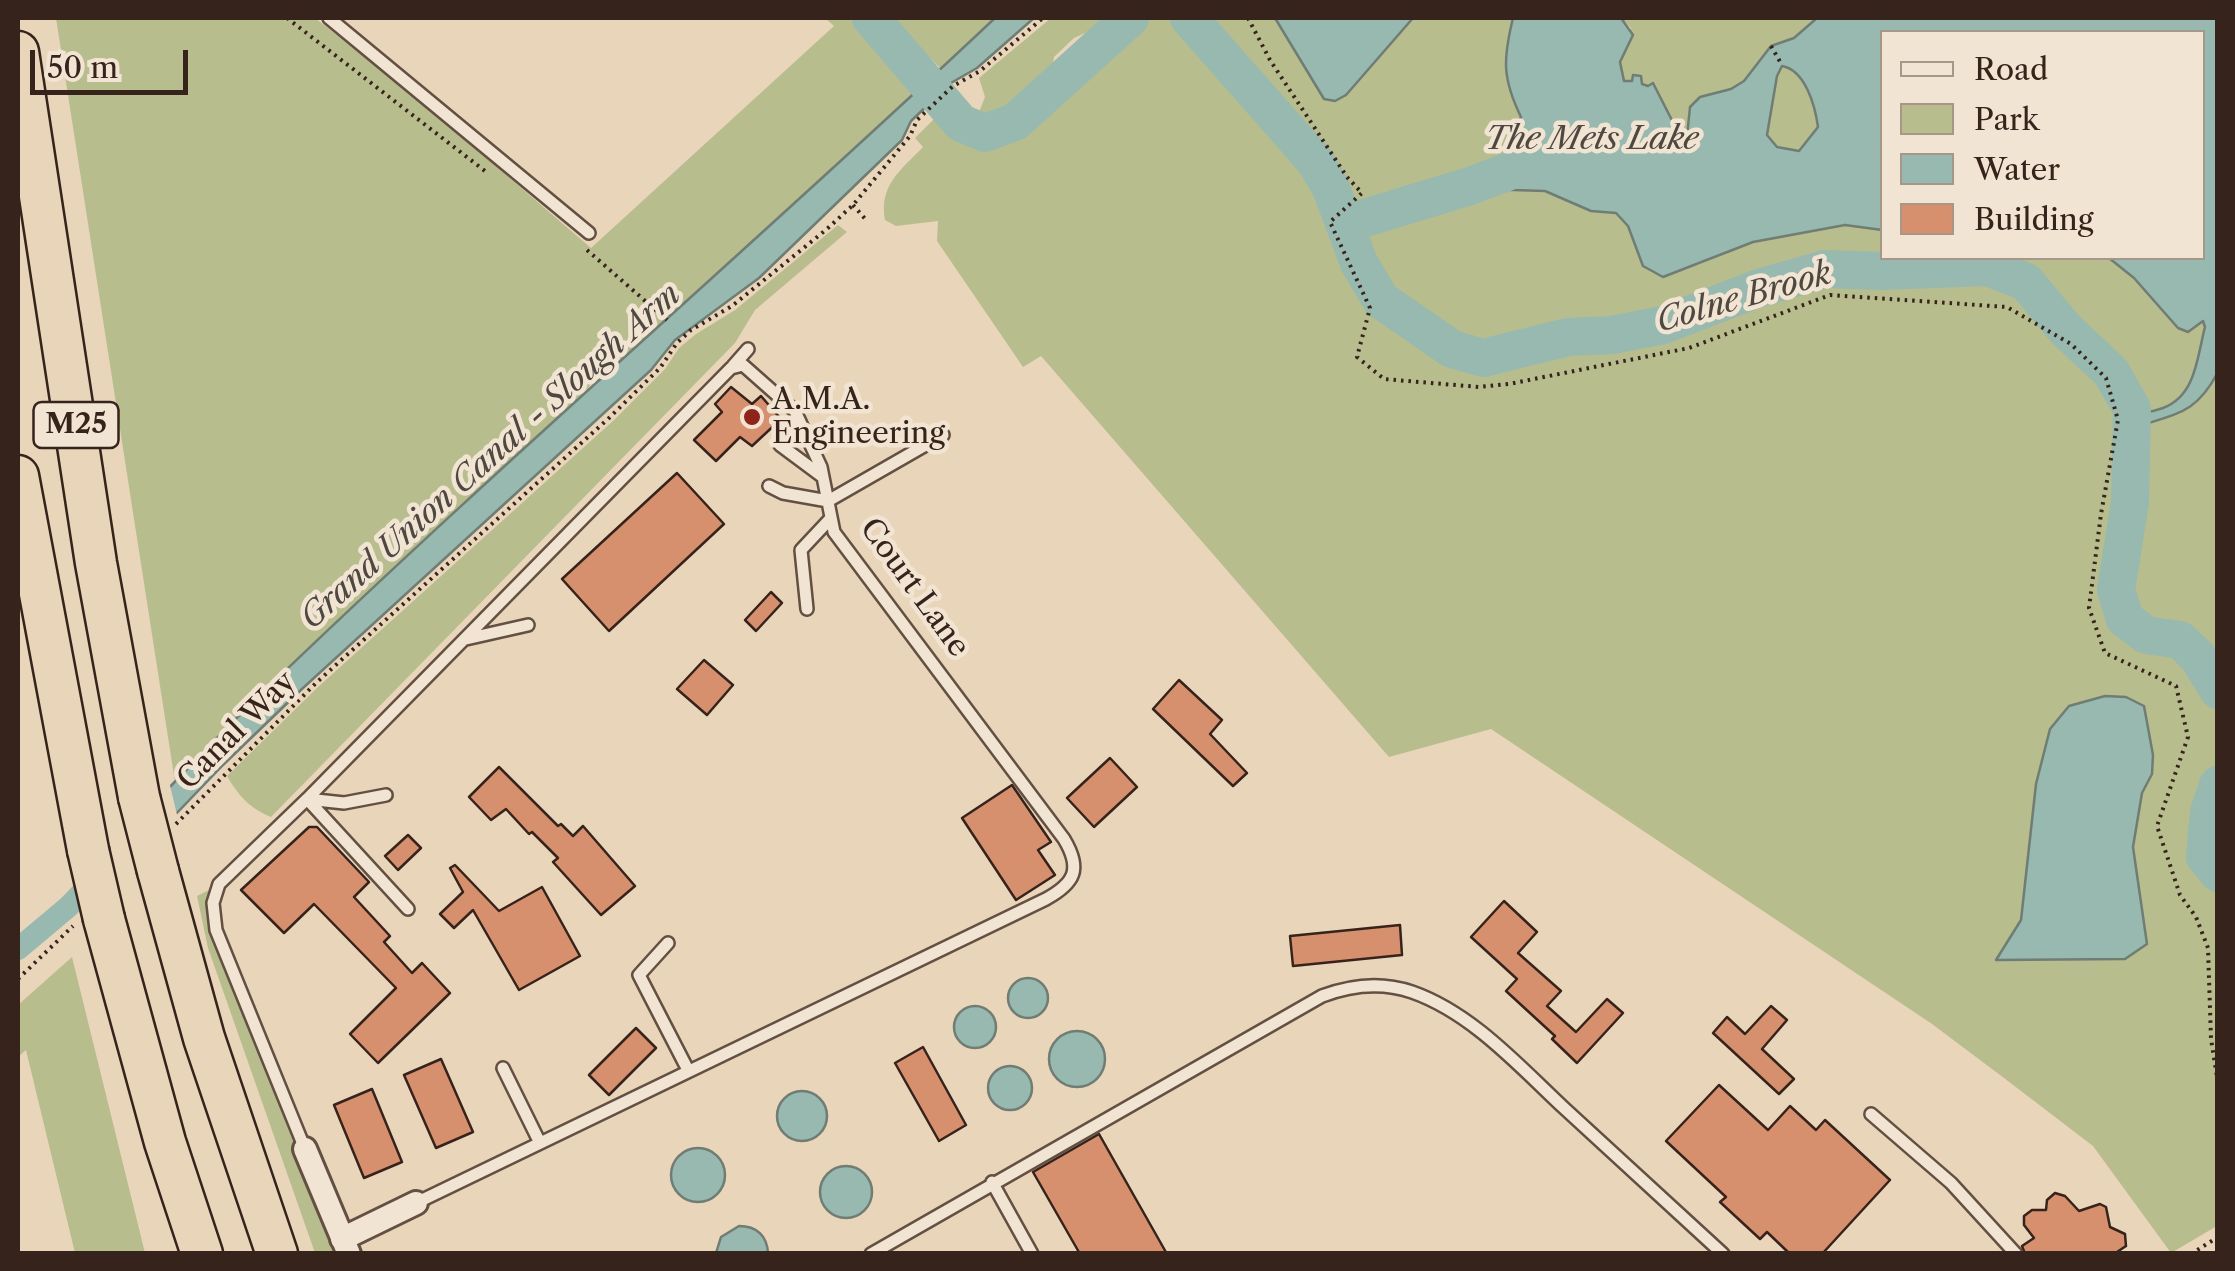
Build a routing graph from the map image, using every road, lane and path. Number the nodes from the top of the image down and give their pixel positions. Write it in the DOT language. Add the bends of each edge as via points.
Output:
graph roads {
  1 [pos="287,18"];
  2 [pos="329,18"];
  3 [pos="1044,18"];
  4 [pos="1248,18"];
  5 [pos="1771,46"];
  6 [pos="18,52"];
  7 [pos="1782,66"];
  8 [pos="492,176"];
  9 [pos="852,205"];
  10 [pos="868,220"];
  11 [pos="589,233"];
  12 [pos="587,249"];
  13 [pos="667,320"];
  14 [pos="748,349"];
  15 [pos="734,366"];
  16 [pos="943,434"];
  17 [pos="780,445"];
  18 [pos="18,476"];
  19 [pos="823,477"];
  20 [pos="769,486"];
  21 [pos="828,501"];
  22 [pos="831,518"];
  23 [pos="807,609"];
  24 [pos="528,625"];
  25 [pos="466,639"];
  26 [pos="386,795"];
  27 [pos="307,800"];
  28 [pos="161,854"];
  29 [pos="408,908"];
  30 [pos="94,917"];
  31 [pos="668,942"];
  32 [pos="18,979"];
  33 [pos="503,1068"];
  34 [pos="688,1070"];
  35 [pos="2218,1083"];
  36 [pos="1870,1114"];
  37 [pos="540,1143"];
  38 [pos="306,1149"];
  39 [pos="992,1182"];
  40 [pos="416,1203"];
  41 [pos="2218,1237"];
  42 [pos="346,1246"];
  43 [pos="202,1254"];
  44 [pos="278,1254"];
  45 [pos="871,1254"];
  46 [pos="1032,1254"];
  47 [pos="1722,1254"];
  48 [pos="2016,1254"];
  49 [pos="2192,1254"];
  1 -- 8 [label="path"];
  2 -- 11 [label="lane"];
  3 -- 9 [label="path, Canal Way" via="917,120"];
  4 -- 35 [label="path" via="1362,193 1330,222 1370,308 1358,356 1384,379 1478,388 1509,384 1689,348 1830,295 2007,308 2071,344 2106,378 2118,420 2089,608 2105,654 2176,686 2188,737 2157,826 2180,896 2208,948"];
  5 -- 7 [label="path"];
  6 -- 28 [label="highway, M25, bridge" via="96,563 139,797"];
  9 -- 10 [label="path"];
  9 -- 28 [label="path, Canal Way" via="732,306 677,343 609,418 317,682"];
  12 -- 13 [label="path"];
  14 -- 15 [label="lane"];
  15 -- 19 [label="lane, Court Lane" via="748,368 794,411"];
  15 -- 25 [label="lane"];
  16 -- 21 [label="lane"];
  17 -- 19 [label="lane"];
  18 -- 30 [label="highway, M25, bridge" via="88,850"];
  19 -- 21 [label="lane, Court Lane"];
  20 -- 21 [label="lane"];
  21 -- 22 [label="lane, Court Lane"];
  22 -- 23 [label="lane" via="800,550"];
  22 -- 34 [label="lane, Court Lane" via="834,532 1064,839 1074,862 1072,878 1046,899"];
  24 -- 25 [label="lane"];
  25 -- 27 [label="lane"];
  26 -- 27 [label="lane" via="344,803"];
  27 -- 29 [label="lane"];
  27 -- 38 [label="lane" via="227,874 212,910"];
  28 -- 44 [label="highway, M25" via="204,1038"];
  30 -- 32 [label="path"];
  30 -- 43 [label="highway, M25"];
  31 -- 34 [label="lane" via="639,975"];
  33 -- 37 [label="lane"];
  34 -- 37 [label="lane, Court Lane"];
  36 -- 48 [label="lane" via="1951,1183"];
  37 -- 40 [label="lane, Court Lane"];
  38 -- 42 [label="street"];
  39 -- 45 [label="lane"];
  39 -- 46 [label="lane"];
  39 -- 47 [label="lane" via="1322,996 1382,986 1432,1001 1489,1038"];
  40 -- 42 [label="street"];
  41 -- 49 [label="path"];
}
